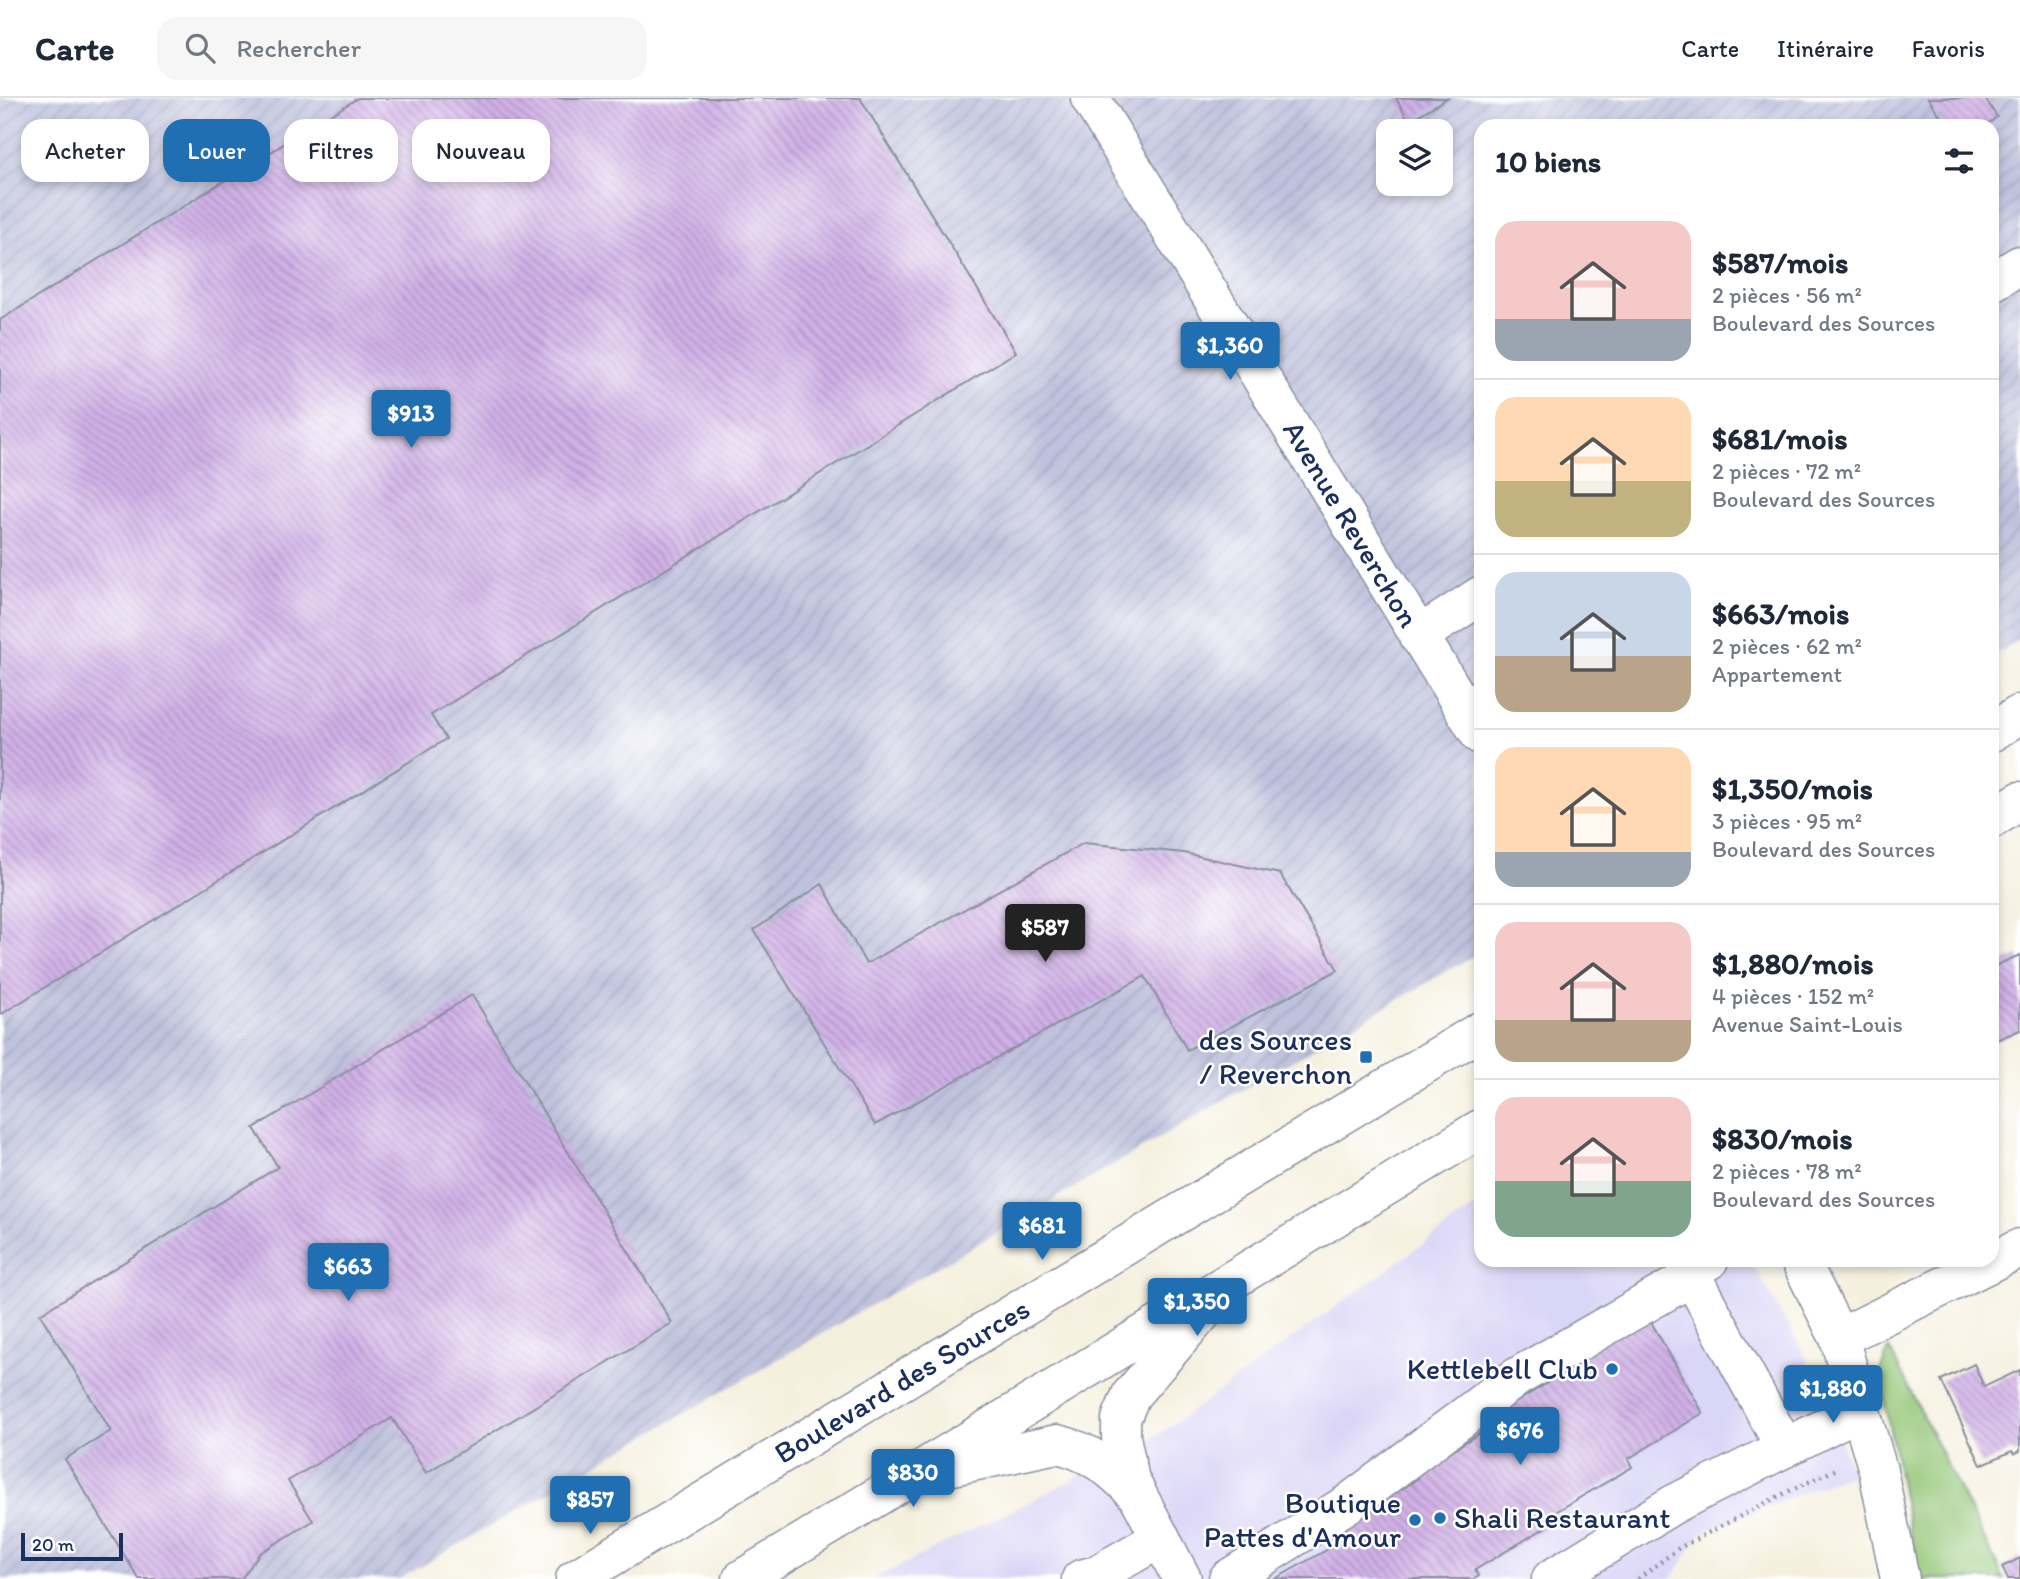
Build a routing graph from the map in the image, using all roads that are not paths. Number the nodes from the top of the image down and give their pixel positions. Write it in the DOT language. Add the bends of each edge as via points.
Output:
graph roads {
  1 [pos="1090,98"];
  2 [pos="2020,265"];
  3 [pos="1999,278"];
  4 [pos="1474,600"];
  5 [pos="1419,636"];
  6 [pos="2020,714"];
  7 [pos="1474,725"];
  8 [pos="1999,728"];
  9 [pos="2020,801"];
  10 [pos="1999,814"];
  11 [pos="1474,1035"];
  12 [pos="1474,1133"];
  13 [pos="2020,1248"];
  14 [pos="1999,1258"];
  15 [pos="1698,1267"];
  16 [pos="1699,1267"];
  17 [pos="1804,1267"];
  18 [pos="1982,1267"];
  19 [pos="1225,1286"];
  20 [pos="1839,1338"];
  21 [pos="1860,1410"];
  22 [pos="1785,1448"];
  23 [pos="911,1475"];
  24 [pos="1137,1494"];
  25 [pos="1161,1538"];
  26 [pos="575,1579"];
  27 [pos="742,1579"];
  28 [pos="1082,1579"];
  29 [pos="1182,1579"];
  30 [pos="1228,1579"];
  31 [pos="1551,1579"];
  32 [pos="1900,1579"];
  1 -- 5 [label="main road, Avenue Reverchon"];
  2 -- 3 [label="main road"];
  4 -- 5 [label="main road"];
  5 -- 7 [label="main road, Avenue Reverchon"];
  6 -- 8 [label="main road"];
  9 -- 10 [label="main road"];
  11 -- 26 [label="main road, Boulevard des Sources"];
  12 -- 19 [label="main road"];
  13 -- 14 [label="main road"];
  15 -- 30 [label="main road" via="1681,1283 1517,1377 1349,1503"];
  16 -- 22 [label="main road"];
  17 -- 20 [label="main road"];
  18 -- 20 [label="main road"];
  19 -- 23 [label="main road"];
  19 -- 24 [label="main road" via="1125,1406 1121,1419 1124,1460"];
  20 -- 21 [label="main road"];
  21 -- 22 [label="main road"];
  21 -- 32 [label="main road" via="1878,1470"];
  22 -- 31 [label="main road" via="1674,1504"];
  23 -- 24 [label="main road" via="1057,1444 1101,1462"];
  23 -- 27 [label="main road"];
  24 -- 25 [label="main road"];
  25 -- 28 [label="main road"];
  25 -- 29 [label="main road"];
}
